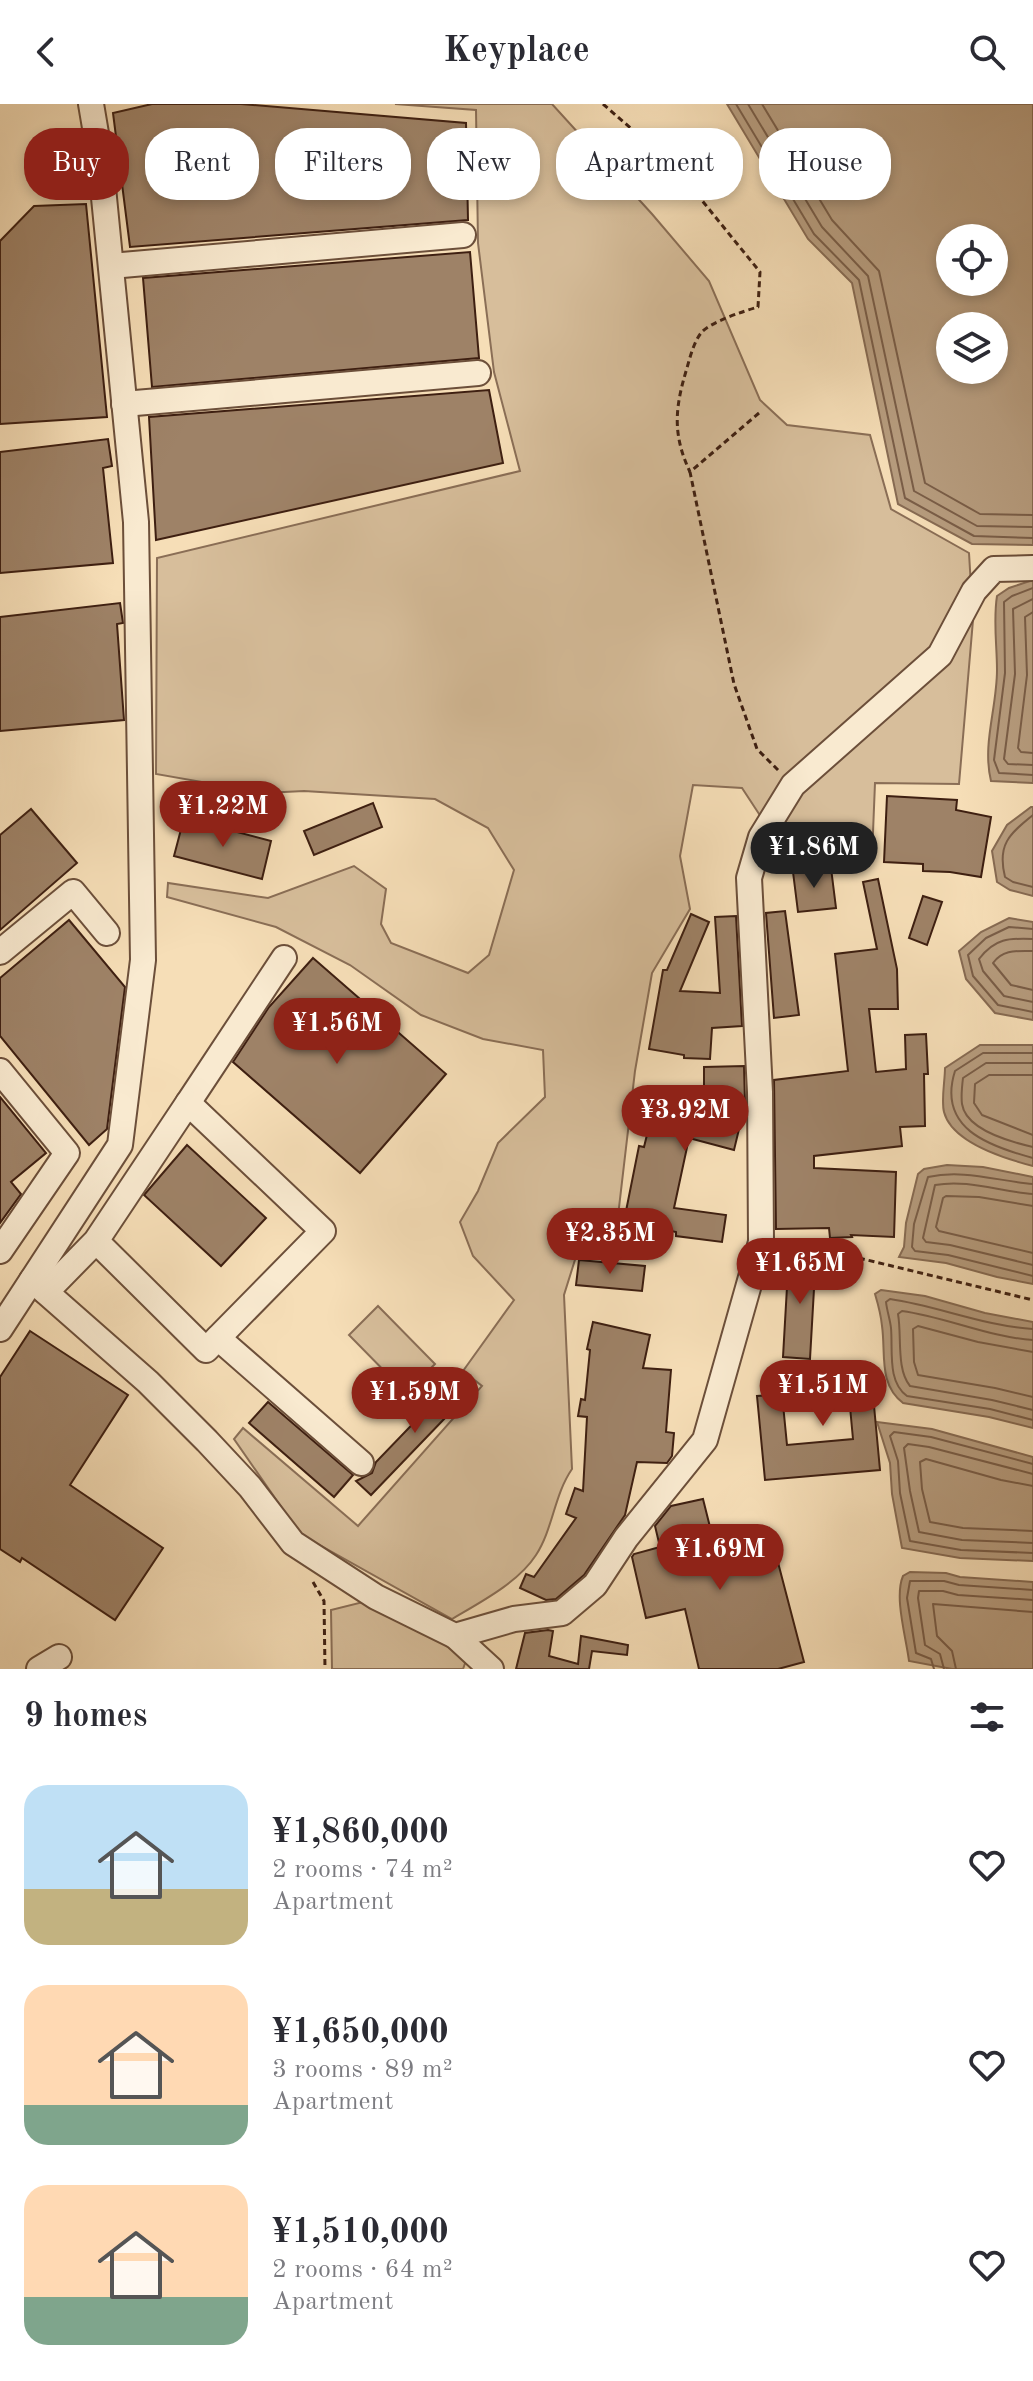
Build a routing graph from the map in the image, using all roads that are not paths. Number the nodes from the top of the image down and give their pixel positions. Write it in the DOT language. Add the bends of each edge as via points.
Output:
graph roads {
  1 [pos="91,104"];
  2 [pos="463,235"];
  3 [pos="111,266"];
  4 [pos="478,373"];
  5 [pos="124,404"];
  6 [pos="1033,568"];
  7 [pos="107,933"];
  8 [pos="0,952"];
  9 [pos="284,958"];
  10 [pos="0,1071"];
  11 [pos="188,1103"];
  12 [pos="96,1241"];
  13 [pos="0,1251"];
  14 [pos="39,1286"];
  15 [pos="0,1329"];
  16 [pos="218,1338"];
  17 [pos="361,1463"];
  18 [pos="455,1636"];
  19 [pos="491,1669"];
  1 -- 3 [label="street"];
  2 -- 3 [label="street"];
  3 -- 5 [label="street"];
  4 -- 5 [label="street"];
  5 -- 14 [label="street" via="136,522 143,960 120,1145"];
  6 -- 18 [label="street" via="994,569 974,591 940,655 793,785 761,837 749,878 761,1242 705,1440 595,1585 562,1613 514,1619"];
  7 -- 8 [label="street" via="73,892"];
  9 -- 11 [label="street"];
  10 -- 13 [label="street" via="67,1153"];
  11 -- 12 [label="street"];
  11 -- 16 [label="street" via="323,1231"];
  12 -- 14 [label="street"];
  12 -- 16 [label="street" via="206,1350"];
  14 -- 15 [label="street"];
  14 -- 18 [label="street" via="207,1441 293,1543 376,1597"];
  16 -- 17 [label="street"];
  18 -- 19 [label="street"];
}
